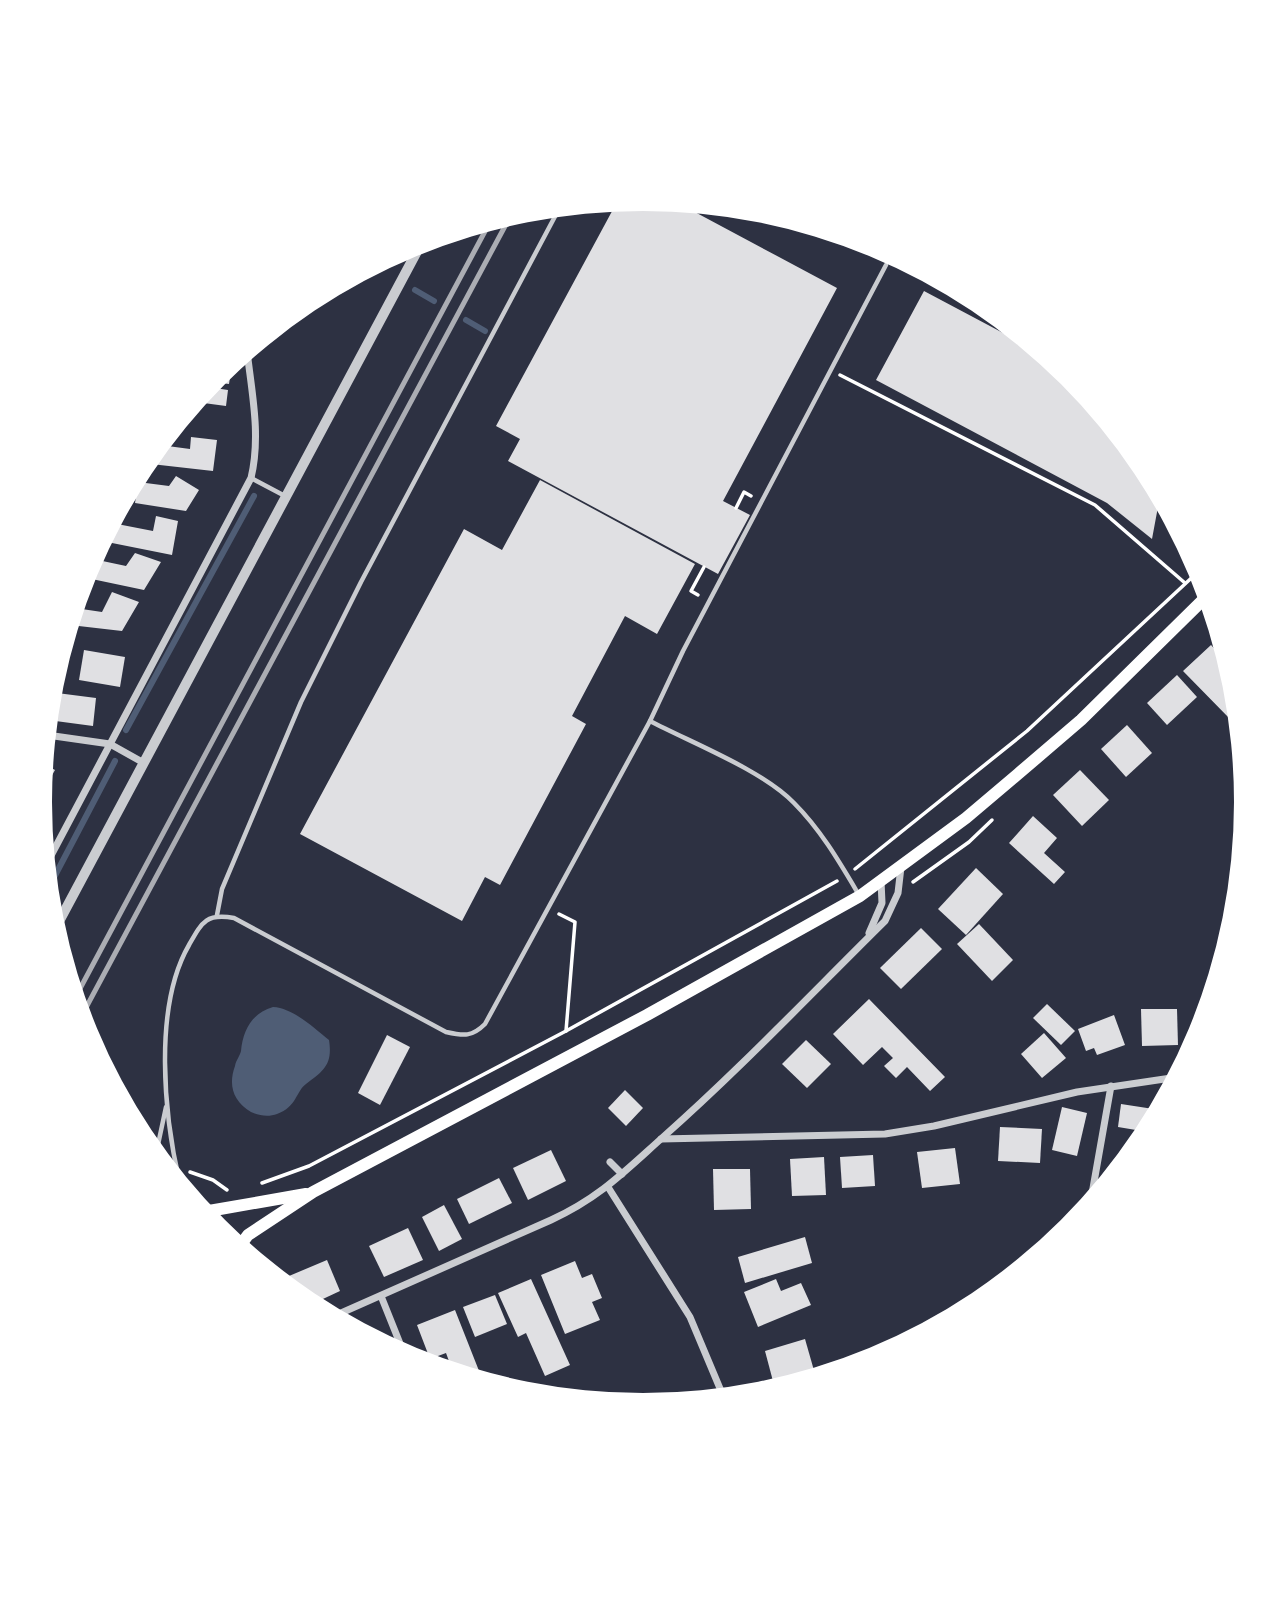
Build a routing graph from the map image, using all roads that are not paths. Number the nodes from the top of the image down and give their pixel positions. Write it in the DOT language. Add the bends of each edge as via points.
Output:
graph roads {
  1 [pos="554,219"];
  2 [pos="414,257"];
  3 [pos="886,265"];
  4 [pos="249,363"];
  5 [pos="251,478"];
  6 [pos="286,497"];
  7 [pos="1200,603"];
  8 [pos="650,721"];
  9 [pos="57,736"];
  10 [pos="110,744"];
  11 [pos="144,763"];
  12 [pos="55,848"];
  13 [pos="901,867"];
  14 [pos="881,881"];
  15 [pos="860,896"];
  16 [pos="63,914"];
  17 [pos="217,915"];
  18 [pos="866,940"];
  19 [pos="1166,1079"];
  20 [pos="1111,1086"];
  21 [pos="167,1102"];
  22 [pos="661,1139"];
  23 [pos="159,1140"];
  24 [pos="610,1162"];
  25 [pos="176,1163"];
  26 [pos="622,1174"];
  27 [pos="1094,1185"];
  28 [pos="608,1188"];
  29 [pos="313,1192"];
  30 [pos="216,1210"];
  31 [pos="245,1239"];
  32 [pos="381,1296"];
  33 [pos="344,1312"];
  34 [pos="399,1341"];
  35 [pos="720,1388"];
  1 -- 17 [label="lane" via="301,702 222,889"];
  2 -- 6 [label="street"];
  3 -- 8 [label="lane"];
  4 -- 5 [label="street" via="257,432"];
  5 -- 6 [label="lane"];
  5 -- 10 [label="street"];
  6 -- 11 [label="street"];
  7 -- 13 [label="main road" via="1081,720 967,818"];
  8 -- 15 [label="lane" via="765,780 793,801"];
  8 -- 17 [label="lane" via="485,1024 475,1034 446,1032 234,918"];
  9 -- 10 [label="street"];
  10 -- 11 [label="street"];
  10 -- 12 [label="street"];
  11 -- 16 [label="street"];
  13 -- 14 [label="main road"];
  13 -- 18 [label="street" via="891,913"];
  14 -- 15 [label="main road"];
  14 -- 18 [label="street" via="882,903"];
  15 -- 29 [label="main road"];
  17 -- 21 [label="lane" via="196,933 173,983 166,1026"];
  18 -- 22 [label="street"];
  19 -- 20 [label="street"];
  20 -- 22 [label="street" via="885,1134"];
  20 -- 27 [label="street"];
  21 -- 23 [label="lane"];
  21 -- 25 [label="lane"];
  22 -- 26 [label="street"];
  24 -- 26 [label="street"];
  26 -- 28 [label="street"];
  28 -- 32 [label="street" via="581,1206"];
  28 -- 35 [label="street" via="690,1317"];
  29 -- 30 [label="main road"];
  29 -- 31 [label="main road"];
  32 -- 33 [label="street"];
  32 -- 34 [label="street"];
}
